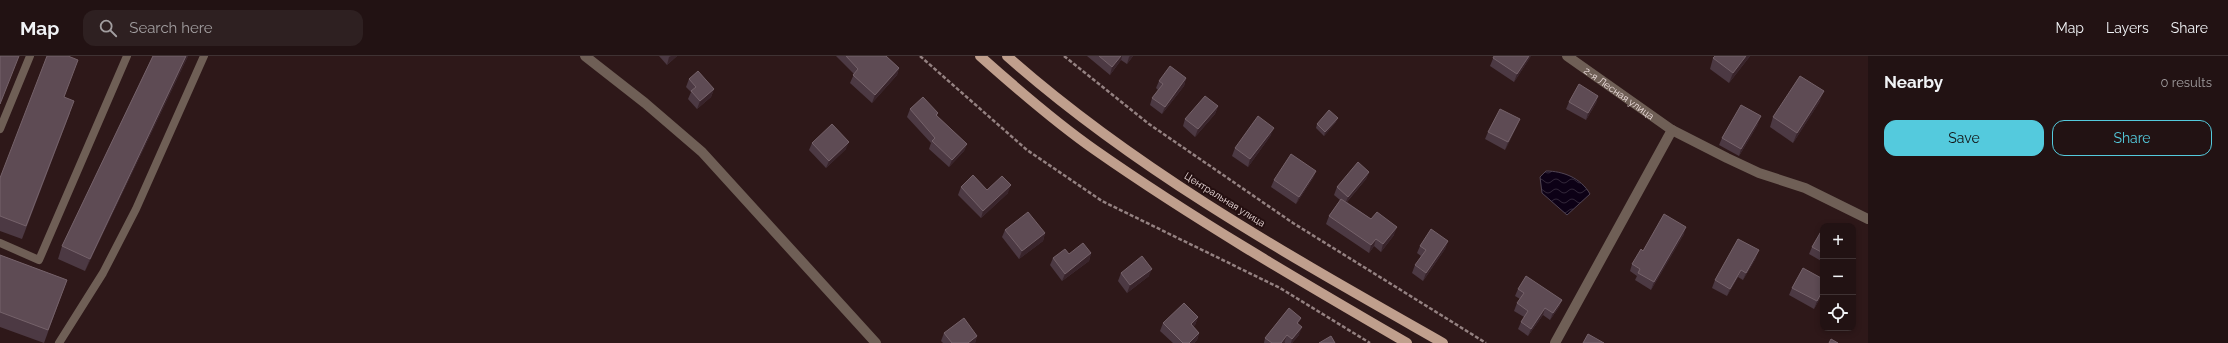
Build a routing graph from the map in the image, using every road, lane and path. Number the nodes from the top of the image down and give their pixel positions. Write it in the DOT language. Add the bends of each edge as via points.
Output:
graph roads {
  1 [pos="30,56"];
  2 [pos="127,56"];
  3 [pos="204,56"];
  4 [pos="585,56"];
  5 [pos="920,56"];
  6 [pos="980,56"];
  7 [pos="1008,56"];
  8 [pos="1064,56"];
  9 [pos="1567,56"];
  10 [pos="0,129"];
  11 [pos="1672,130"];
  12 [pos="1868,219"];
  13 [pos="0,243"];
  14 [pos="59,343"];
  15 [pos="876,343"];
  16 [pos="1370,343"];
  17 [pos="1407,343"];
  18 [pos="1443,343"];
  19 [pos="1486,343"];
  20 [pos="1555,343"];
  1 -- 10 [label="lane"];
  2 -- 13 [label="lane" via="40,260"];
  3 -- 14 [label="lane" via="136,209 103,273"];
  4 -- 15 [label="street" via="702,152"];
  5 -- 16 [label="path" via="1027,150 1102,201 1280,288"];
  6 -- 17 [label="main road" via="1031,101 1094,150 1320,292"];
  7 -- 18 [label="main road, Центральная улица" via="1102,134 1160,174 1327,277"];
  8 -- 19 [label="path" via="1156,129 1293,223"];
  9 -- 11 [label="street, 2-я Лесная улица"];
  11 -- 12 [label="street, 2-я Лесная улица" via="1759,173 1805,188"];
  11 -- 20 [label="street"];
}
